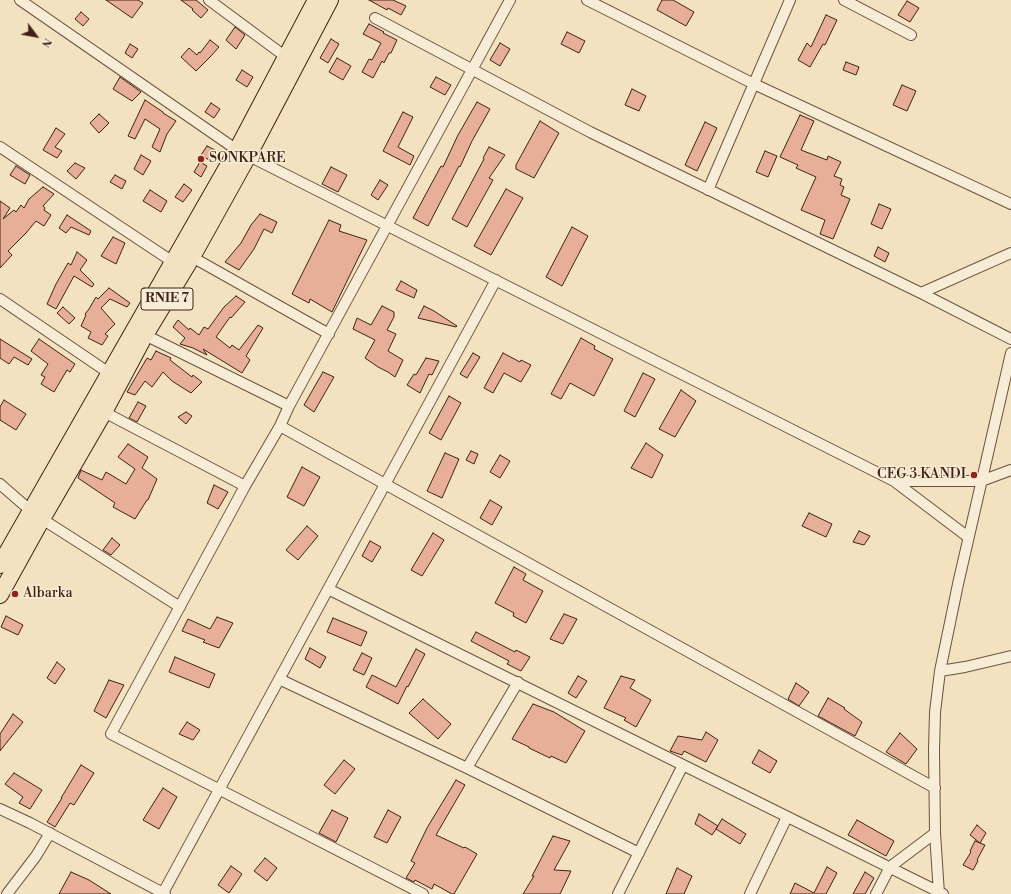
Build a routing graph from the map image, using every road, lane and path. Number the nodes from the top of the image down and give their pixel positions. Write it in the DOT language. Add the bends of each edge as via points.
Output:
graph roads {
  1 [pos="20,0"];
  2 [pos="209,0"];
  3 [pos="316,0"];
  4 [pos="330,0"];
  5 [pos="510,0"];
  6 [pos="587,0"];
  7 [pos="790,0"];
  8 [pos="844,0"];
  9 [pos="374,18"];
  10 [pos="911,35"];
  11 [pos="286,57"];
  12 [pos="472,70"];
  13 [pos="754,84"];
  14 [pos="0,147"];
  15 [pos="243,153"];
  16 [pos="708,190"];
  17 [pos="1011,204"];
  18 [pos="387,226"];
  19 [pos="1011,253"];
  20 [pos="192,257"];
  21 [pos="173,262"];
  22 [pos="496,280"];
  23 [pos="921,293"];
  24 [pos="0,299"];
  25 [pos="328,334"];
  26 [pos="145,335"];
  27 [pos="1011,339"];
  28 [pos="1011,353"];
  29 [pos="109,373"];
  30 [pos="289,406"];
  31 [pos="104,412"];
  32 [pos="280,426"];
  33 [pos="1011,470"];
  34 [pos="894,481"];
  35 [pos="981,481"];
  36 [pos="0,484"];
  37 [pos="385,484"];
  38 [pos="246,486"];
  39 [pos="36,515"];
  40 [pos="968,536"];
  41 [pos="0,565"];
  42 [pos="328,589"];
  43 [pos="0,595"];
  44 [pos="180,607"];
  45 [pos="1011,656"];
  46 [pos="940,671"];
  47 [pos="279,679"];
  48 [pos="518,682"];
  49 [pos="684,765"];
  50 [pos="467,768"];
  51 [pos="935,788"];
  52 [pos="219,789"];
  53 [pos="0,809"];
  54 [pos="787,816"];
  55 [pos="50,833"];
  56 [pos="935,833"];
  57 [pos="639,853"];
  58 [pos="890,867"];
  59 [pos="164,893"];
  60 [pos="940,893"];
  61 [pos="7,894"];
  62 [pos="424,894"];
  63 [pos="618,894"];
  64 [pos="750,894"];
  65 [pos="876,894"];
  1 -- 15 [label="street"];
  2 -- 11 [label="street"];
  3 -- 11 [label="main road, RNIE 7 / RNIE 7"];
  4 -- 15 [label="main road, RNIE 7 / RNIE 7"];
  5 -- 12 [label="street"];
  6 -- 13 [label="street"];
  7 -- 13 [label="street"];
  8 -- 10 [label="street"];
  9 -- 12 [label="street"];
  11 -- 15 [label="main road, RNIE 7 / RNIE 7"];
  12 -- 16 [label="street"];
  12 -- 18 [label="street"];
  13 -- 16 [label="street"];
  13 -- 17 [label="street"];
  14 -- 21 [label="street"];
  15 -- 18 [label="street"];
  15 -- 20 [label="main road, RNIE 7 / RNIE 7"];
  15 -- 21 [label="main road, RNIE 7 / RNIE 7"];
  16 -- 23 [label="street"];
  18 -- 22 [label="street"];
  18 -- 25 [label="street"];
  19 -- 23 [label="street"];
  20 -- 25 [label="street"];
  20 -- 26 [label="main road, RNIE 7 / RNIE 7"];
  21 -- 29 [label="main road, RNIE 7 / RNIE 7"];
  22 -- 34 [label="street"];
  22 -- 37 [label="street"];
  23 -- 27 [label="street"];
  24 -- 29 [label="street"];
  25 -- 30 [label="street"];
  26 -- 30 [label="street"];
  26 -- 31 [label="main road, RNIE 7 / RNIE 7"];
  28 -- 35 [label="street"];
  29 -- 39 [label="main road, RNIE 7 / RNIE 7"];
  30 -- 32 [label="street"];
  31 -- 38 [label="street"];
  31 -- 39 [label="main road, RNIE 7 / RNIE 7"];
  32 -- 37 [label="street"];
  32 -- 38 [label="street"];
  33 -- 35 [label="street"];
  34 -- 35 [label="street"];
  34 -- 40 [label="street"];
  35 -- 40 [label="street"];
  36 -- 39 [label="street"];
  37 -- 42 [label="street"];
  37 -- 51 [label="street"];
  38 -- 44 [label="street"];
  39 -- 41 [label="main road, RNIE 7 / RNIE 7"];
  39 -- 43 [label="main road, RNIE 7 / RNIE 7"];
  39 -- 44 [label="street"];
  40 -- 46 [label="street"];
  42 -- 47 [label="street"];
  42 -- 48 [label="street"];
  44 -- 52 [label="street" via="111,734"];
  45 -- 46 [label="street"];
  46 -- 51 [label="street" via="935,712"];
  47 -- 50 [label="street"];
  47 -- 52 [label="street"];
  48 -- 49 [label="street"];
  48 -- 50 [label="street"];
  49 -- 54 [label="street"];
  49 -- 57 [label="street"];
  50 -- 57 [label="street"];
  51 -- 56 [label="street"];
  52 -- 59 [label="street"];
  52 -- 62 [label="street"];
  53 -- 55 [label="street"];
  54 -- 58 [label="street"];
  54 -- 64 [label="street"];
  55 -- 59 [label="street"];
  55 -- 61 [label="street"];
  56 -- 58 [label="street"];
  56 -- 60 [label="street"];
  57 -- 63 [label="street"];
  58 -- 60 [label="street"];
  58 -- 65 [label="street"];
}
